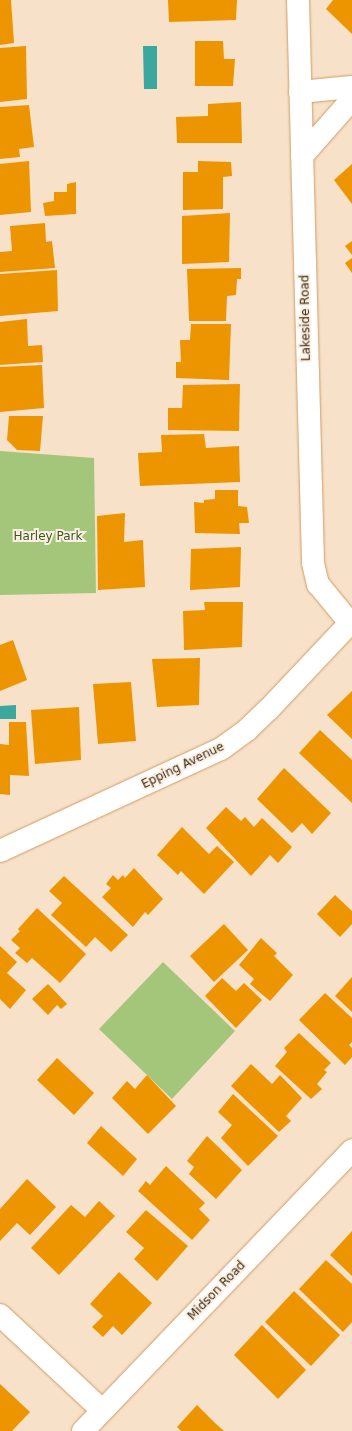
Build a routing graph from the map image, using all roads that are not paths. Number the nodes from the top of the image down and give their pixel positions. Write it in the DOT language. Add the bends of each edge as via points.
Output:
graph roads {
  1 [pos="298,0"];
  2 [pos="352,87"];
  3 [pos="300,92"];
  4 [pos="352,99"];
  5 [pos="302,156"];
  6 [pos="351,622"];
  7 [pos="0,851"];
  8 [pos="352,1150"];
  9 [pos="0,1315"];
  10 [pos="102,1410"];
  11 [pos="83,1431"];
  1 -- 3 [label="street, Lakeside Road"];
  2 -- 3 [label="street"];
  3 -- 5 [label="street, Lakeside Road"];
  4 -- 5 [label="street"];
  5 -- 6 [label="street, Lakeside Road" via="313,563 318,584"];
  6 -- 7 [label="street, Epping Avenue" via="258,720 221,749"];
  8 -- 10 [label="street, Midson Road"];
  9 -- 10 [label="street"];
  10 -- 11 [label="street, Midson Road"];
}
